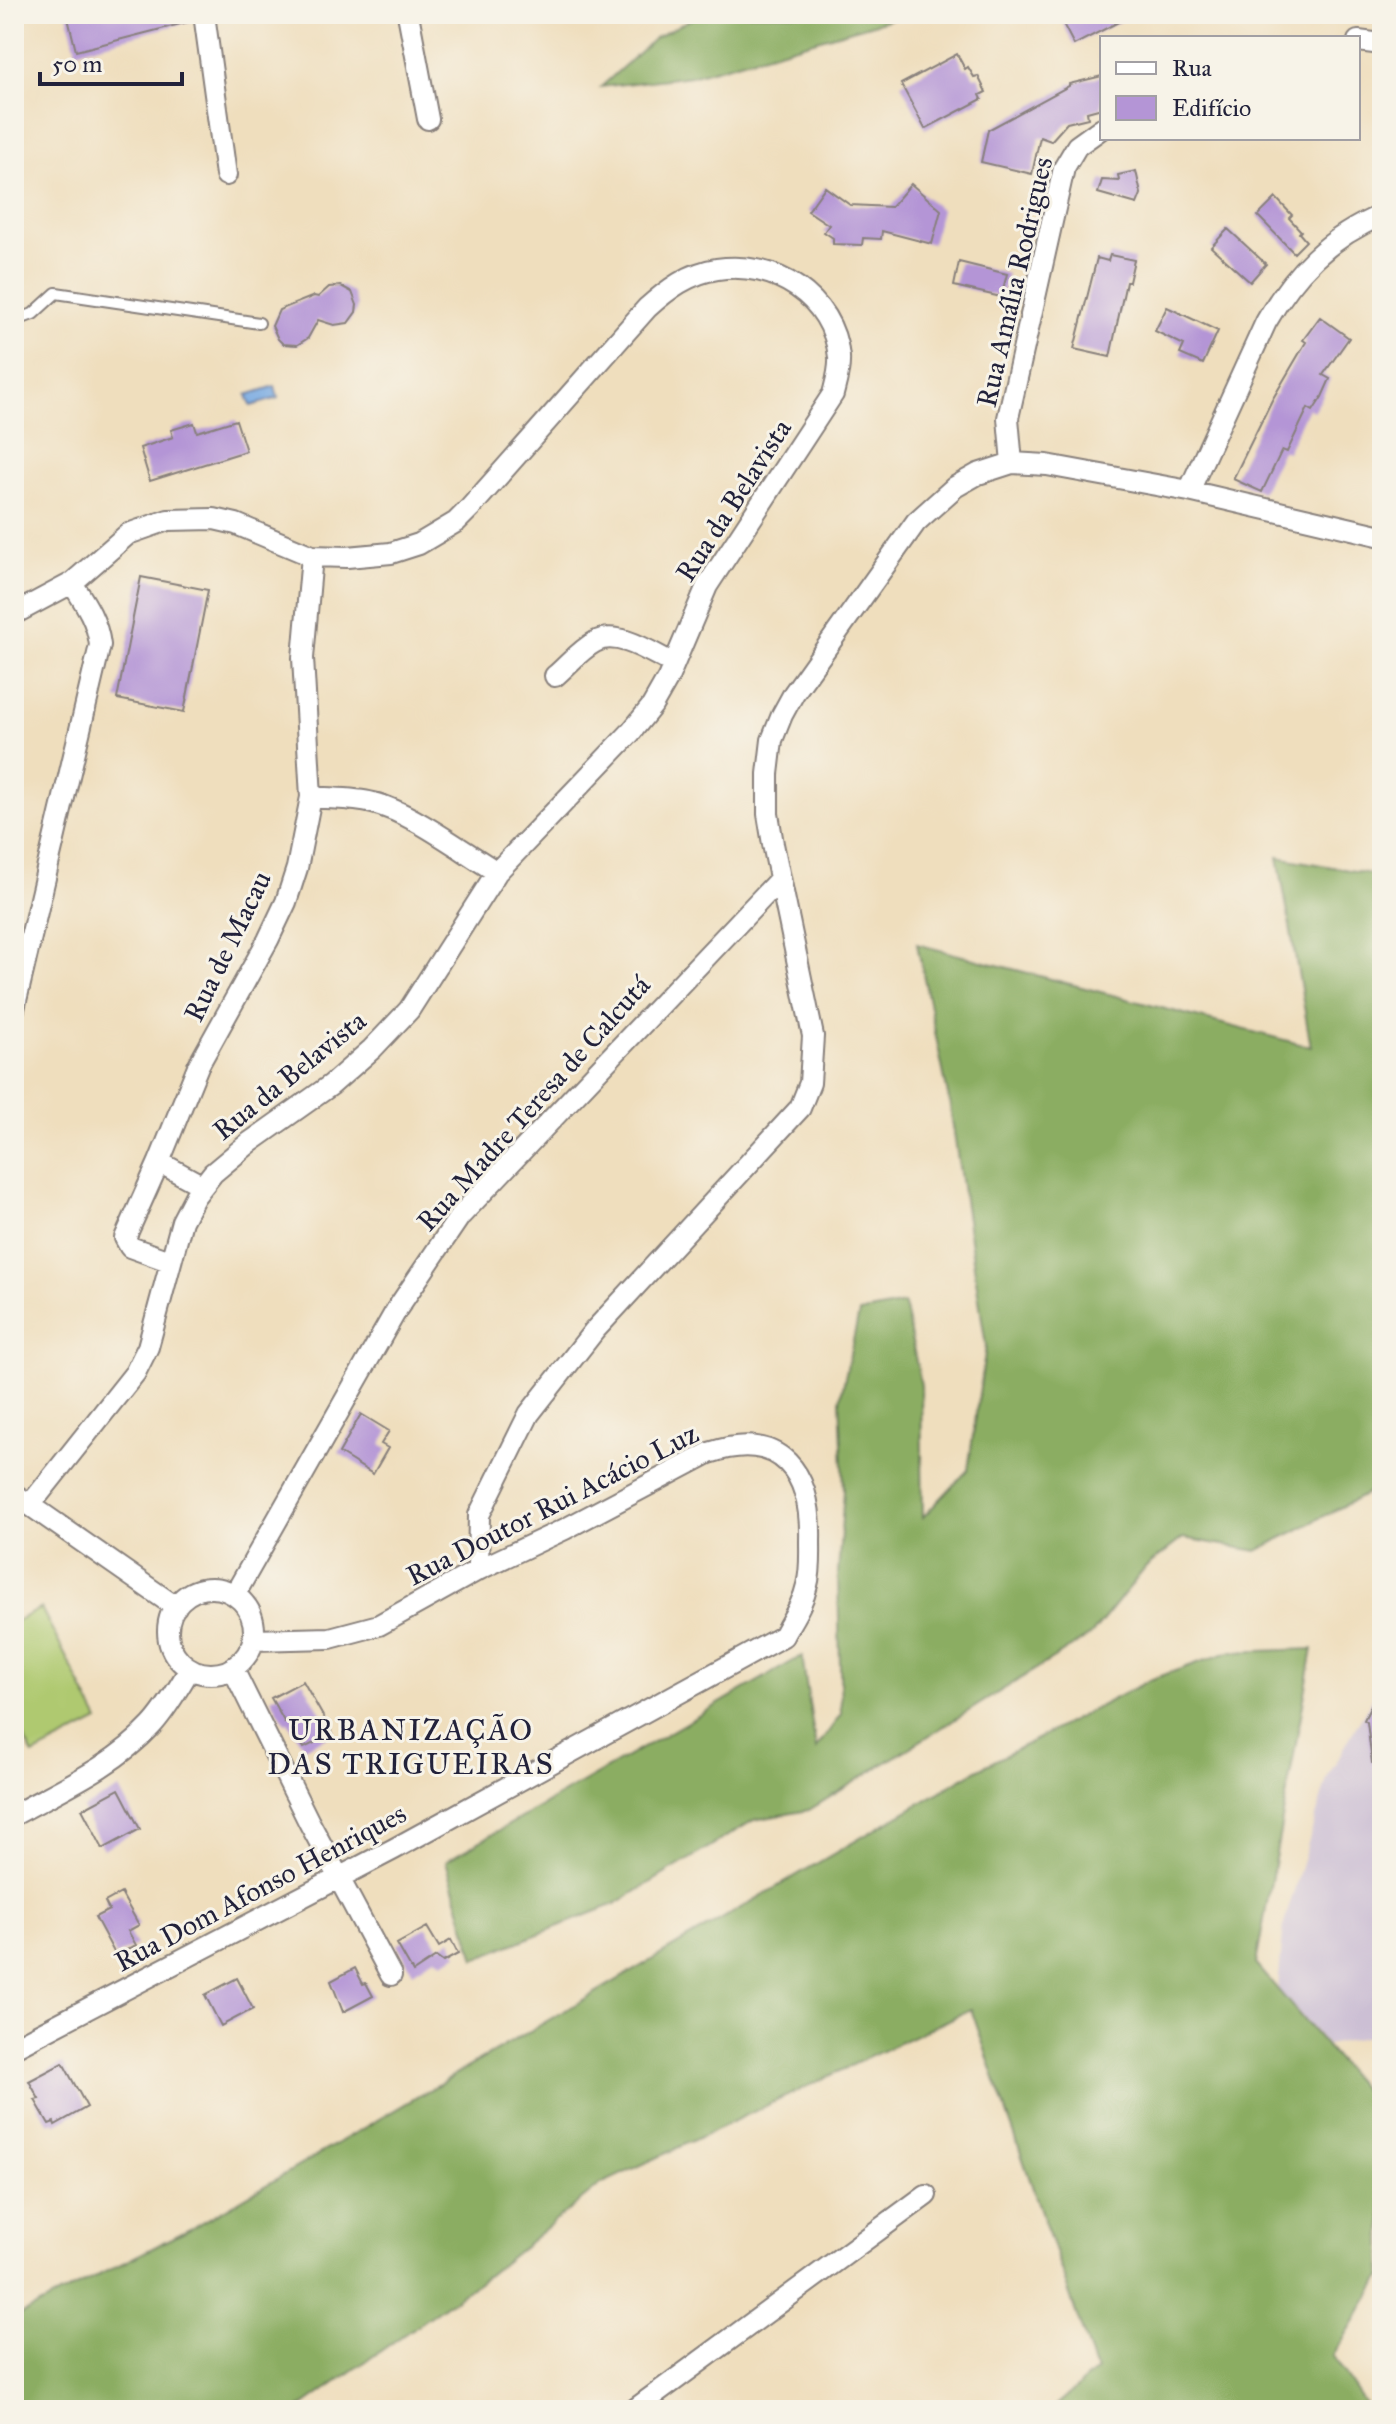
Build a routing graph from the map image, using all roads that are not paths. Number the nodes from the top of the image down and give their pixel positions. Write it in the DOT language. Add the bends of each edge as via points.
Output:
graph roads {
  1 [pos="204,14"];
  2 [pos="415,16"];
  3 [pos="1360,41"];
  4 [pos="1382,44"];
  5 [pos="428,119"];
  6 [pos="1100,129"];
  7 [pos="226,175"];
  8 [pos="1382,215"];
  9 [pos="14,321"];
  10 [pos="259,323"];
  11 [pos="1012,463"];
  12 [pos="1189,491"];
  13 [pos="1382,536"];
  14 [pos="312,556"];
  15 [pos="72,583"];
  16 [pos="14,614"];
  17 [pos="674,664"];
  18 [pos="555,676"];
  19 [pos="311,797"];
  20 [pos="497,872"];
  21 [pos="780,879"];
  22 [pos="14,1009"];
  23 [pos="159,1162"];
  24 [pos="203,1186"];
  25 [pos="169,1261"];
  26 [pos="22,1499"];
  27 [pos="478,1570"];
  28 [pos="235,1594"];
  29 [pos="176,1607"];
  30 [pos="783,1636"];
  31 [pos="254,1640"];
  32 [pos="190,1669"];
  33 [pos="233,1669"];
  34 [pos="14,1815"];
  35 [pos="339,1878"];
  36 [pos="391,1975"];
  37 [pos="14,2047"];
  38 [pos="926,2195"];
  39 [pos="634,2410"];
  1 -- 7 [label="street"];
  2 -- 5 [label="street"];
  3 -- 4 [label="street"];
  6 -- 11 [label="street, Rua Amália Rodrigues" via="1077,146 1064,168 1008,418"];
  8 -- 12 [label="street" via="1325,248 1279,299"];
  9 -- 10 [label="lane" via="33,314 56,293"];
  11 -- 12 [label="street"];
  11 -- 21 [label="street" via="955,487 916,522 794,693 772,740 768,774 768,814"];
  12 -- 13 [label="street"];
  14 -- 15 [label="street, Rua da Belavista" via="236,524 203,518 168,520 128,534"];
  14 -- 17 [label="street, Rua da Belavista" via="391,553 439,534 470,508 668,288 715,269 765,271 799,287 826,319 838,373 822,414 707,586"];
  14 -- 19 [label="street, Rua de Macau" via="303,658"];
  15 -- 16 [label="street, Rua da Belavista"];
  15 -- 22 [label="street" via="98,628 100,645"];
  17 -- 18 [label="street" via="632,644 598,640"];
  17 -- 20 [label="street, Rua da Belavista" via="631,732"];
  19 -- 20 [label="street" via="385,807"];
  19 -- 23 [label="street, Rua de Macau" via="286,902 198,1066"];
  20 -- 24 [label="street, Rua da Belavista" via="409,1010 331,1085 249,1143"];
  21 -- 27 [label="street" via="813,1036 810,1083 800,1108 594,1331 529,1414 479,1515"];
  21 -- 28 [label="street, Rua Madre Teresa de Calcutá" via="460,1216 397,1309"];
  23 -- 24 [label="street"];
  23 -- 25 [label="street, Rua de Macau" via="125,1238 130,1247"];
  24 -- 25 [label="street, Rua da Belavista" via="182,1221"];
  25 -- 26 [label="street, Rua da Belavista" via="148,1347 135,1373"];
  26 -- 29 [label="street"];
  27 -- 30 [label="street, Rua Doutor Rui Acácio Luz" via="709,1453 757,1446 782,1458 798,1476 809,1511 808,1581"];
  27 -- 31 [label="street, Rua Doutor Rui Acácio Luz" via="355,1633"];
  28 -- 29 [label="street" via="196,1590"];
  28 -- 31 [label="street" via="251,1614"];
  29 -- 32 [label="street" via="168,1634 179,1660"];
  30 -- 35 [label="street, Rua Dom Afonso Henriques"];
  31 -- 33 [label="street"];
  32 -- 33 [label="street" via="204,1674"];
  32 -- 34 [label="street" via="163,1712 131,1745"];
  33 -- 35 [label="street"];
  35 -- 36 [label="street"];
  35 -- 37 [label="street, Rua Dom Afonso Henriques"];
  38 -- 39 [label="street"];
}
